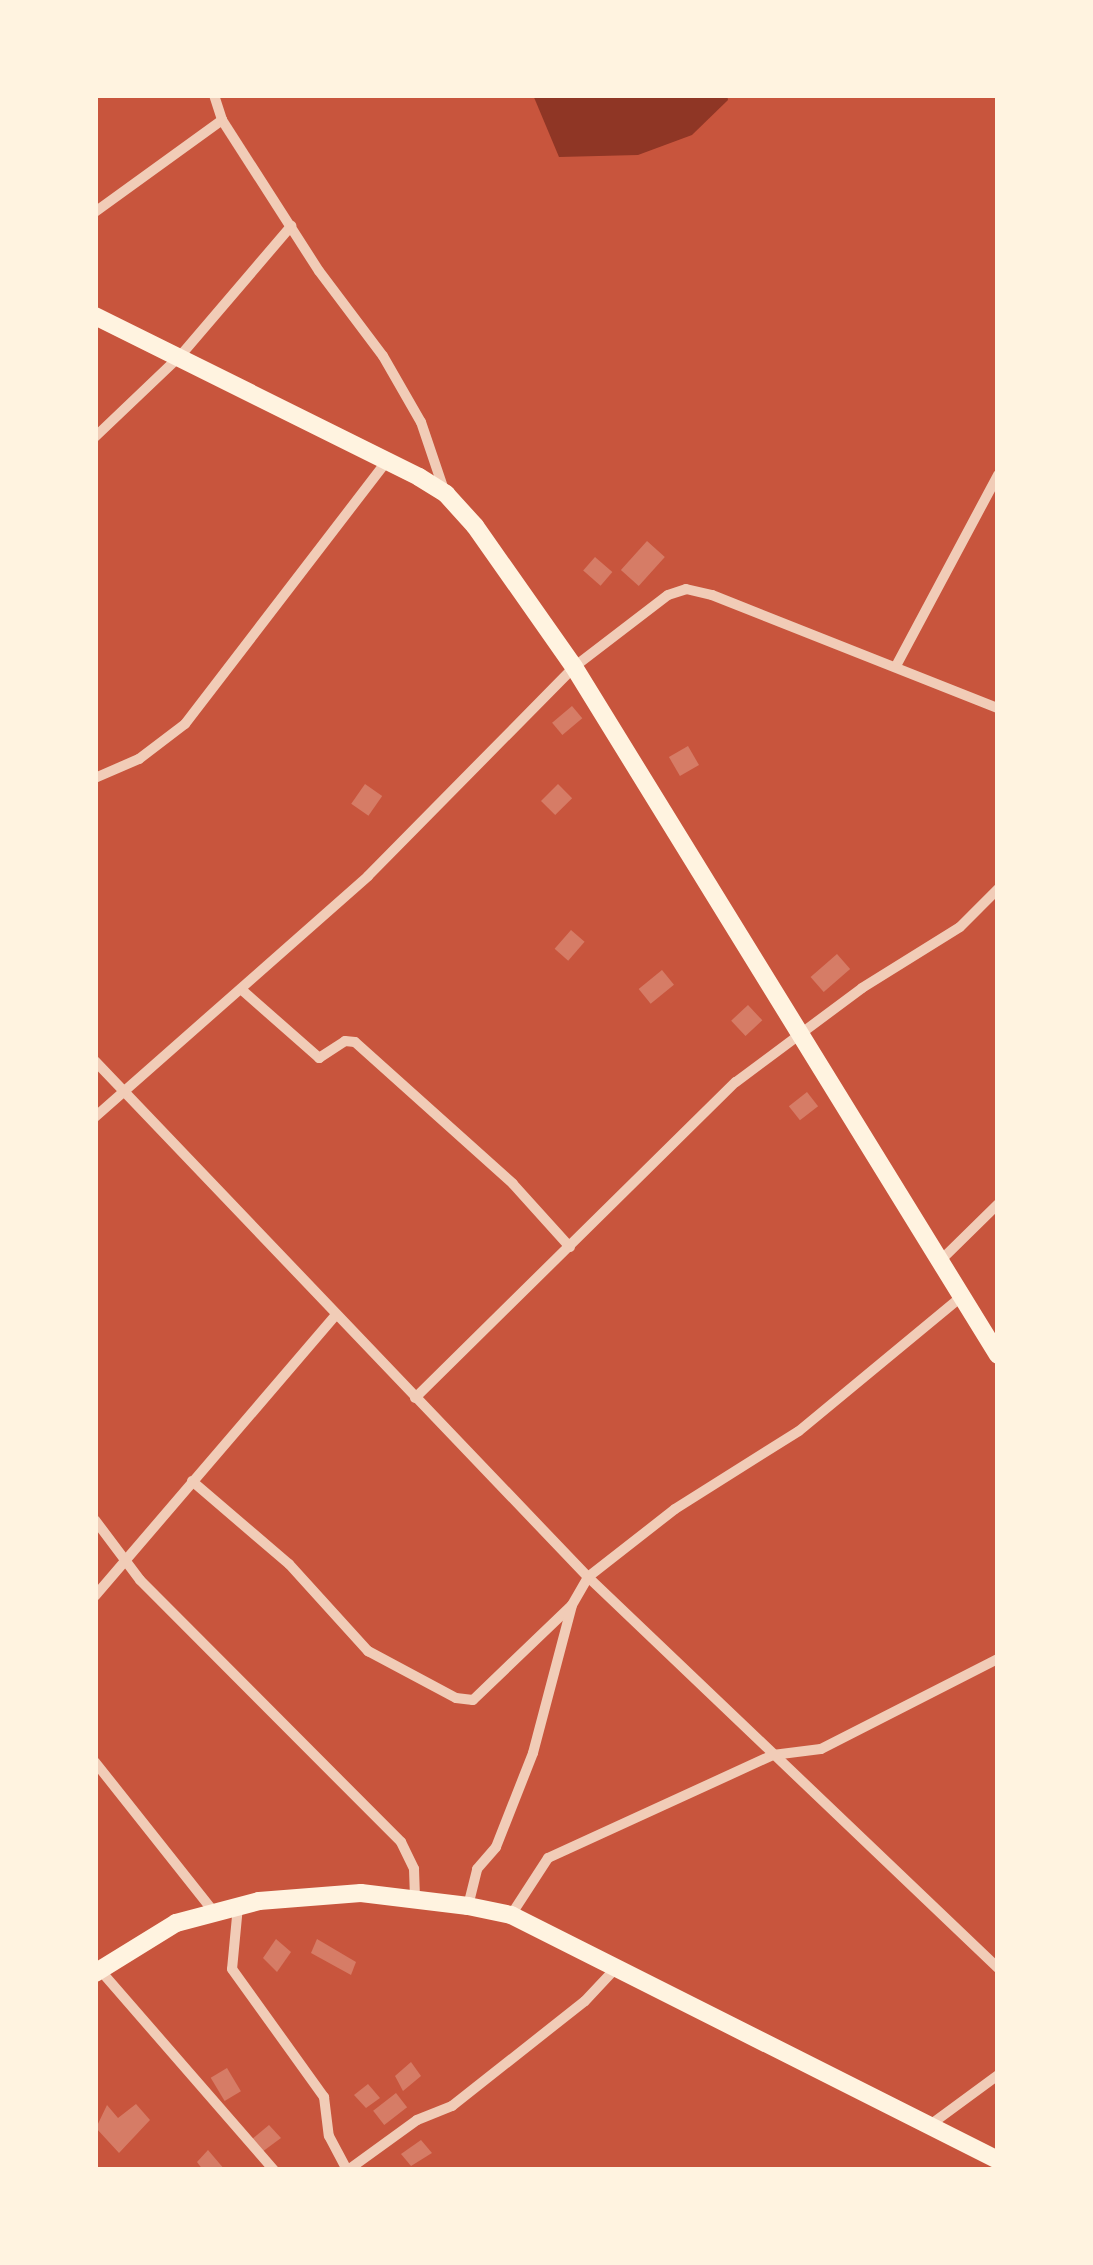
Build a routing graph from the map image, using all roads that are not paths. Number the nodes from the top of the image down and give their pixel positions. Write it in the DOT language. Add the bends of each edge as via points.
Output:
graph roads {
  1 [pos="214,95"];
  2 [pos="222,120"];
  3 [pos="95,212"];
  4 [pos="291,226"];
  5 [pos="95,316"];
  6 [pos="181,355"];
  7 [pos="95,437"];
  8 [pos="387,461"];
  9 [pos="998,476"];
  10 [pos="446,494"];
  11 [pos="896,666"];
  12 [pos="574,667"];
  13 [pos="998,708"];
  14 [pos="95,778"];
  15 [pos="998,888"];
  16 [pos="242,990"];
  17 [pos="798,1035"];
  18 [pos="95,1061"];
  19 [pos="122,1093"];
  20 [pos="95,1117"];
  21 [pos="998,1204"];
  22 [pos="570,1247"];
  23 [pos="940,1262"];
  24 [pos="962,1296"];
  25 [pos="334,1318"];
  26 [pos="998,1355"];
  27 [pos="416,1398"];
  28 [pos="192,1482"];
  29 [pos="95,1520"];
  30 [pos="125,1559"];
  31 [pos="588,1578"];
  32 [pos="95,1596"];
  33 [pos="572,1605"];
  34 [pos="998,1659"];
  35 [pos="773,1755"];
  36 [pos="95,1762"];
  37 [pos="415,1895"];
  38 [pos="238,1905"];
  39 [pos="468,1906"];
  40 [pos="214,1911"];
  41 [pos="511,1916"];
  42 [pos="616,1968"];
  43 [pos="998,1968"];
  44 [pos="97,1971"];
  45 [pos="998,2075"];
  46 [pos="930,2124"];
  47 [pos="998,2160"];
  48 [pos="274,2170"];
  49 [pos="348,2170"];
  1 -- 2 [label="street"];
  2 -- 3 [label="street"];
  2 -- 4 [label="street"];
  4 -- 6 [label="street"];
  4 -- 10 [label="street" via="383,356 421,422"];
  5 -- 6 [label="main road"];
  6 -- 7 [label="street"];
  6 -- 8 [label="main road"];
  8 -- 10 [label="main road"];
  8 -- 14 [label="street" via="185,724 139,758"];
  9 -- 11 [label="street"];
  10 -- 12 [label="main road"];
  11 -- 12 [label="street" via="686,589 668,595"];
  11 -- 13 [label="street"];
  12 -- 16 [label="street" via="368,876"];
  12 -- 17 [label="main road"];
  15 -- 17 [label="street" via="960,927"];
  16 -- 19 [label="street"];
  16 -- 22 [label="street" via="320,1058 345,1041 355,1042 513,1184"];
  17 -- 22 [label="street" via="736,1082"];
  17 -- 23 [label="main road"];
  18 -- 19 [label="street"];
  19 -- 20 [label="street"];
  19 -- 25 [label="street"];
  21 -- 23 [label="street"];
  22 -- 27 [label="street"];
  23 -- 24 [label="main road"];
  24 -- 26 [label="main road"];
  24 -- 31 [label="street" via="814,1420 626,1544"];
  25 -- 27 [label="street"];
  25 -- 28 [label="street"];
  27 -- 31 [label="street"];
  28 -- 30 [label="street"];
  28 -- 33 [label="street" via="289,1564 368,1651 456,1698 473,1700"];
  29 -- 30 [label="street"];
  30 -- 32 [label="street"];
  30 -- 37 [label="street" via="400,1842 414,1869"];
  31 -- 33 [label="street"];
  31 -- 35 [label="street"];
  33 -- 39 [label="street" via="533,1753 496,1847 477,1869"];
  34 -- 35 [label="street" via="821,1750"];
  35 -- 41 [label="street" via="548,1858"];
  35 -- 43 [label="street"];
  36 -- 40 [label="street"];
  37 -- 38 [label="main road" via="307,1894"];
  37 -- 39 [label="main road"];
  38 -- 40 [label="main road"];
  38 -- 49 [label="street" via="232,1970 324,2097 329,2136"];
  39 -- 41 [label="main road"];
  40 -- 44 [label="main road" via="176,1923"];
  41 -- 42 [label="main road"];
  42 -- 46 [label="main road"];
  42 -- 49 [label="street" via="585,2001 452,2106 417,2120"];
  44 -- 48 [label="street"];
  45 -- 46 [label="street"];
  46 -- 47 [label="main road"];
}
